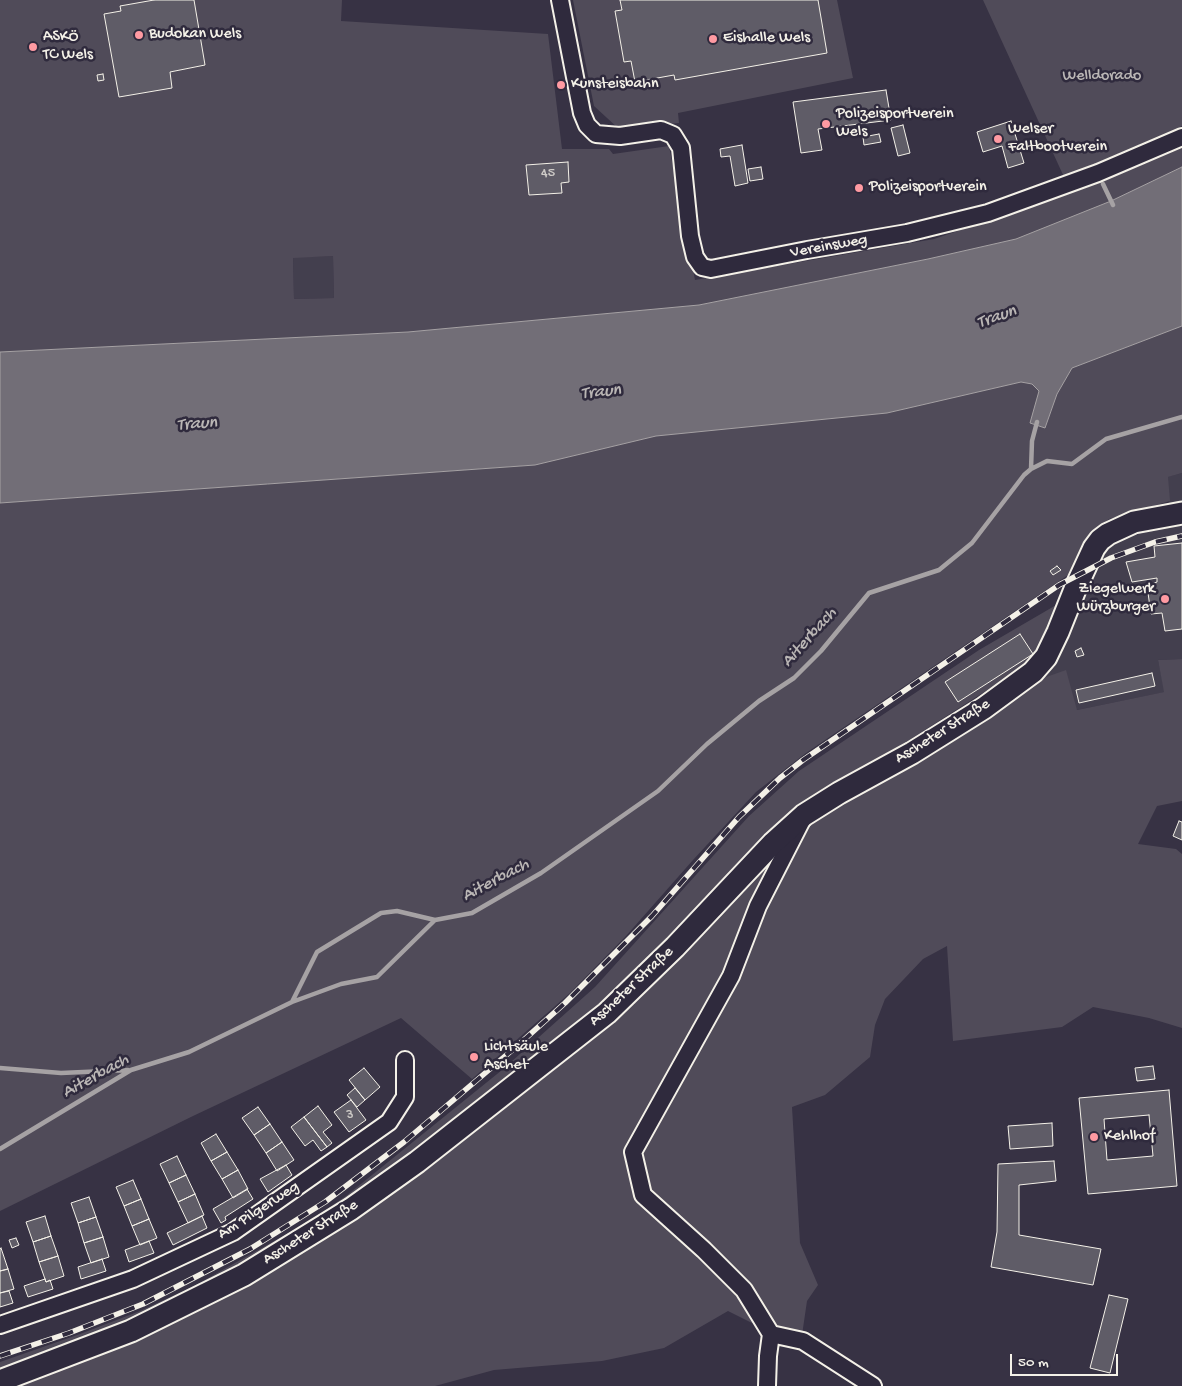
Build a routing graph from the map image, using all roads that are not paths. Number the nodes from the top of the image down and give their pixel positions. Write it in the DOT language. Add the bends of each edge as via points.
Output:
graph roads {
  1 [pos="560,0"];
  2 [pos="1182,136"];
  3 [pos="1182,513"];
  4 [pos="804,815"];
  5 [pos="405,1060"];
  6 [pos="0,1325"];
  7 [pos="771,1334"];
  8 [pos="0,1382"];
  9 [pos="767,1386"];
  10 [pos="874,1386"];
  1 -- 2 [label="street, Vereinsweg" via="587,125 596,134 620,136 661,130 673,135 681,148 695,257 702,267 711,269 907,233 988,213 1098,173"];
  3 -- 4 [label="main road, Ascheter Straße" via="1134,522 1119,527 1100,540 1046,657 1033,672 984,708 912,753"];
  4 -- 7 [label="street" via="758,906 731,976 633,1152 643,1195 744,1290"];
  4 -- 8 [label="main road, Ascheter Straße" via="607,1013 417,1162 351,1209 244,1275 131,1331"];
  5 -- 6 [label="street, Am Pilgerweg" via="405,1097 389,1122 233,1232 132,1279"];
  7 -- 9 [label="street"];
  7 -- 10 [label="street" via="803,1341"];
}
